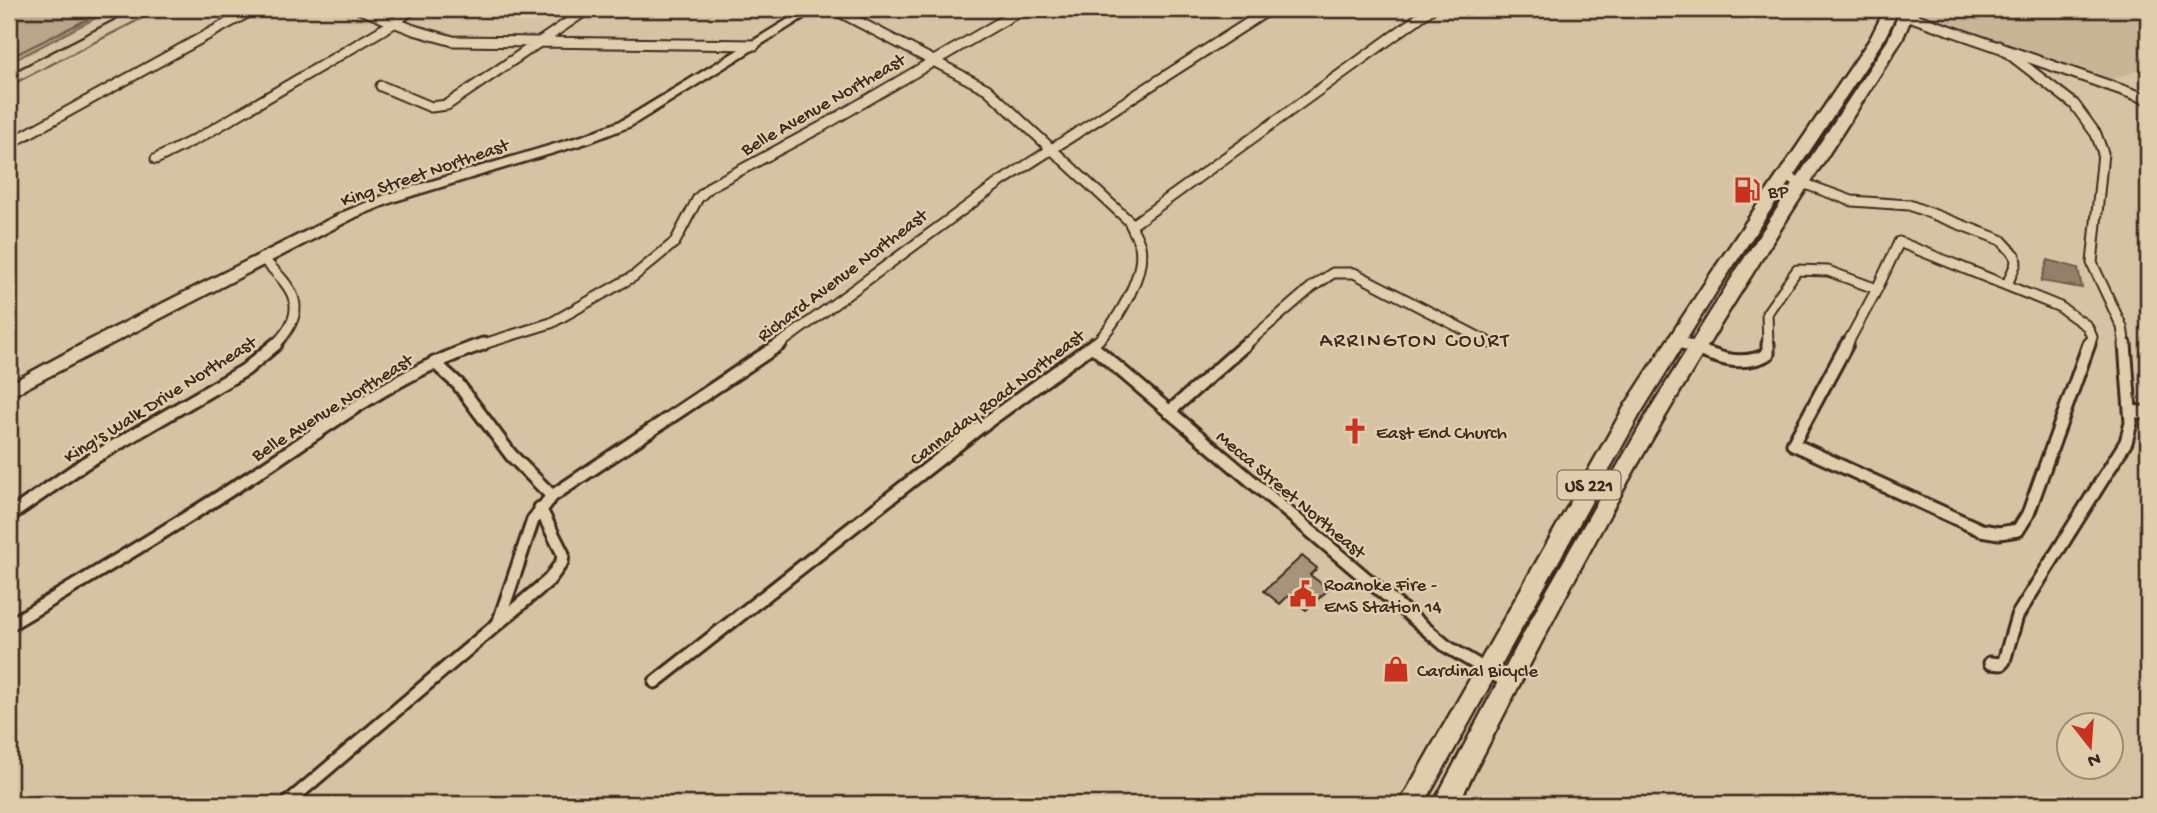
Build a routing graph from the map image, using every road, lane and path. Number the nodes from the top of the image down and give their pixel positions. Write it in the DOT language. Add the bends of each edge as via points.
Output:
graph roads {
  1 [pos="254,9"];
  2 [pos="360,9"];
  3 [pos="412,9"];
  4 [pos="588,9"];
  5 [pos="812,9"];
  6 [pos="834,9"];
  7 [pos="1023,9"];
  8 [pos="1270,9"];
  9 [pos="1431,9"];
  10 [pos="1899,11"];
  11 [pos="396,22"];
  12 [pos="537,43"];
  13 [pos="755,45"];
  14 [pos="1999,46"];
  15 [pos="932,60"];
  16 [pos="381,86"];
  17 [pos="2148,99"];
  18 [pos="9,144"];
  19 [pos="1052,149"];
  20 [pos="156,159"];
  21 [pos="1794,180"];
  22 [pos="1132,225"];
  23 [pos="262,258"];
  24 [pos="2007,285"];
  25 [pos="1877,289"];
  26 [pos="1675,341"];
  27 [pos="1490,343"];
  28 [pos="1091,346"];
  29 [pos="1698,349"];
  30 [pos="434,362"];
  31 [pos="9,391"];
  32 [pos="2131,411"];
  33 [pos="1169,412"];
  34 [pos="2148,413"];
  35 [pos="552,496"];
  36 [pos="540,508"];
  37 [pos="9,516"];
  38 [pos="499,621"];
  39 [pos="9,625"];
  40 [pos="1990,663"];
  41 [pos="1485,670"];
  42 [pos="655,682"];
  43 [pos="1510,684"];
  44 [pos="286,804"];
  45 [pos="1411,804"];
  46 [pos="1445,804"];
  1 -- 18 [label="street"];
  2 -- 11 [label="street"];
  3 -- 11 [label="street"];
  4 -- 12 [label="street"];
  5 -- 13 [label="street, King Street Northeast"];
  6 -- 15 [label="street"];
  7 -- 15 [label="street, Belle Avenue Northeast"];
  8 -- 19 [label="street, Richard Avenue Northeast"];
  9 -- 22 [label="street"];
  10 -- 14 [label="street"];
  10 -- 21 [label="highway, US 221" via="1877,39"];
  11 -- 12 [label="street" via="453,41"];
  11 -- 20 [label="street"];
  12 -- 13 [label="street"];
  12 -- 16 [label="street" via="447,105 431,107"];
  13 -- 23 [label="street, King Street Northeast" via="627,123 377,203"];
  14 -- 17 [label="street"];
  14 -- 32 [label="street" via="2061,91 2100,141 2104,153 2092,263 2126,342"];
  15 -- 19 [label="street" via="987,89"];
  15 -- 30 [label="street, Belle Avenue Northeast" via="711,186 698,198 675,242 634,276 551,323"];
  19 -- 22 [label="street"];
  19 -- 35 [label="street, Richard Avenue Northeast" via="966,206 785,341"];
  21 -- 24 [label="street" via="1852,201 1909,205 1994,237 2015,255"];
  21 -- 26 [label="highway, US 221"];
  21 -- 29 [label="highway, US 221"];
  22 -- 28 [label="street, Cannaday Road Northeast" via="1140,247 1138,273 1116,320"];
  23 -- 31 [label="street, King Street Northeast"];
  23 -- 37 [label="street, King's Walk Drive Northeast" via="294,295 294,318 276,344 245,370 85,463"];
  24 -- 25 [label="street" via="1899,242"];
  24 -- 25 [label="street" via="2076,316 2092,337 2028,513 2018,530 1999,533 1981,530 1793,444"];
  25 -- 29 [label="street" via="1832,272 1797,270 1767,313 1768,354 1760,360 1740,362"];
  26 -- 29 [label="street"];
  26 -- 41 [label="highway, US 221"];
  27 -- 33 [label="street" via="1347,272 1328,275"];
  28 -- 33 [label="street, Mecca Street Northeast"];
  28 -- 42 [label="street, Cannaday Road Northeast"];
  29 -- 43 [label="highway, US 221" via="1587,538"];
  30 -- 35 [label="street" via="455,379 491,431"];
  30 -- 39 [label="street, Belle Avenue Northeast" via="374,395 177,525"];
  32 -- 34 [label="street"];
  32 -- 40 [label="street" via="2126,442 2017,616 2004,661"];
  33 -- 41 [label="street, Mecca Street Northeast" via="1446,646"];
  35 -- 36 [label="street, Richard Avenue Northeast"];
  36 -- 38 [label="street, Richard Avenue Northeast"];
  36 -- 38 [label="street" via="562,550 562,562 549,580"];
  38 -- 44 [label="street"];
  41 -- 43 [label="street, Mecca Street Northeast"];
  41 -- 45 [label="highway, US 221"];
  43 -- 46 [label="highway, US 221"];
}
